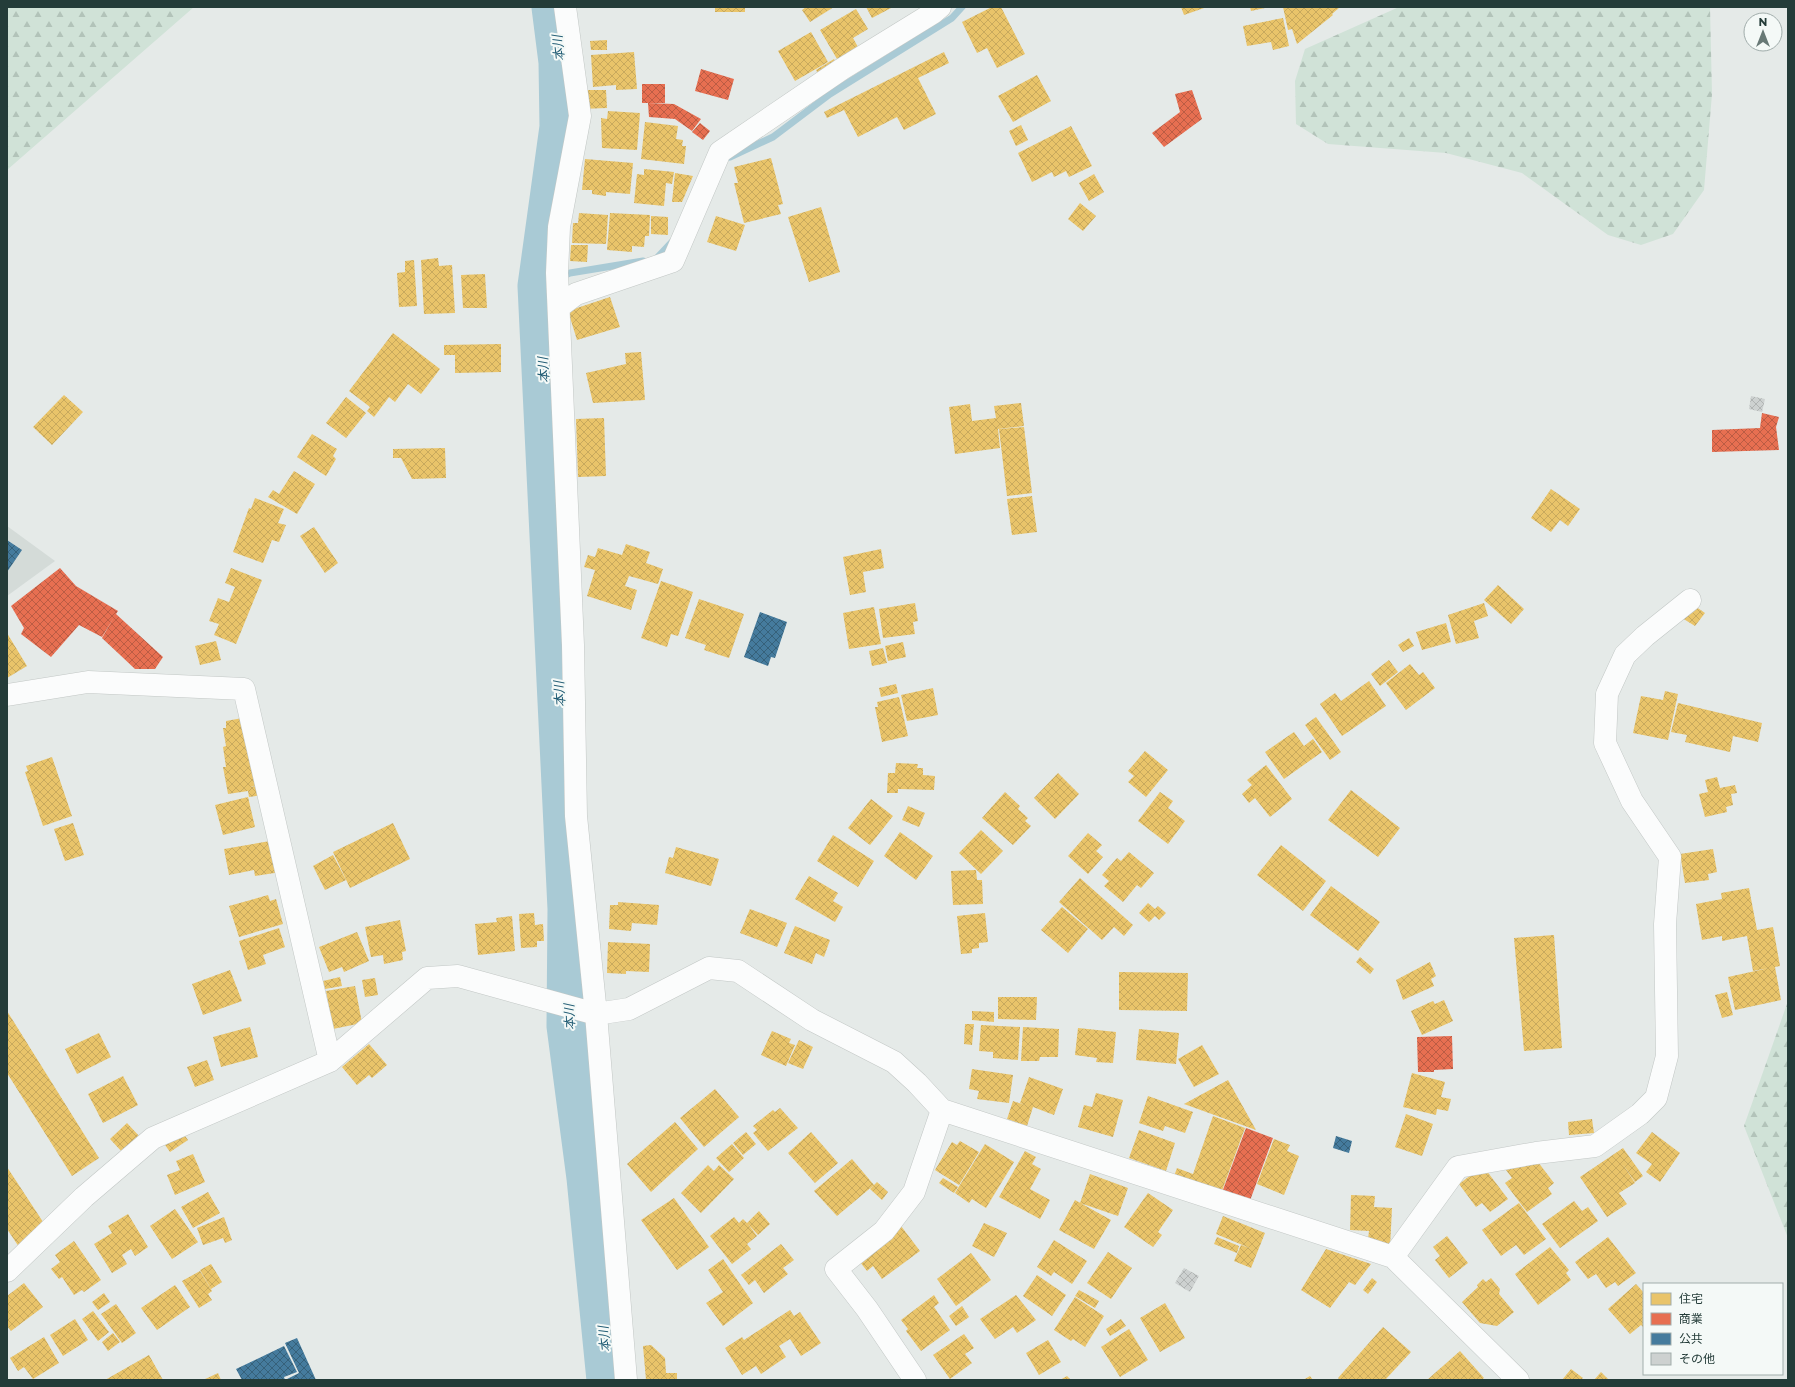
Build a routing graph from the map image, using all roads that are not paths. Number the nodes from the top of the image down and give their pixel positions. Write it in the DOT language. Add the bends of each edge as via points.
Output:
graph roads {
  1 [pos="565,7"];
  2 [pos="940,7"];
  3 [pos="558,290"];
  4 [pos="1690,600"];
  5 [pos="7,695"];
  6 [pos="579,1009"];
  7 [pos="330,1061"];
  8 [pos="942,1110"];
  9 [pos="1393,1257"];
  10 [pos="7,1271"];
  11 [pos="626,1380"];
  12 [pos="915,1380"];
  13 [pos="1518,1380"];
  1 -- 3 [label="street" via="580,116 559,227"];
  2 -- 3 [label="street" via="720,152 673,261 576,294"];
  3 -- 6 [label="street" via="573,645"];
  4 -- 9 [label="street" via="1625,655 1607,694 1605,743 1632,801 1670,857 1665,924 1667,1056 1656,1098 1640,1114 1595,1146 1536,1152 1458,1167"];
  5 -- 7 [label="street" via="88,682 244,689"];
  6 -- 7 [label="street" via="458,976 426,978"];
  6 -- 8 [label="street" via="629,1009 709,968 738,971 812,1020 894,1062"];
  6 -- 11 [label="street"];
  7 -- 10 [label="street" via="153,1138 84,1197"];
  8 -- 9 [label="street"];
  8 -- 12 [label="street" via="914,1192 884,1231 836,1269 867,1309"];
  9 -- 13 [label="street"];
}
